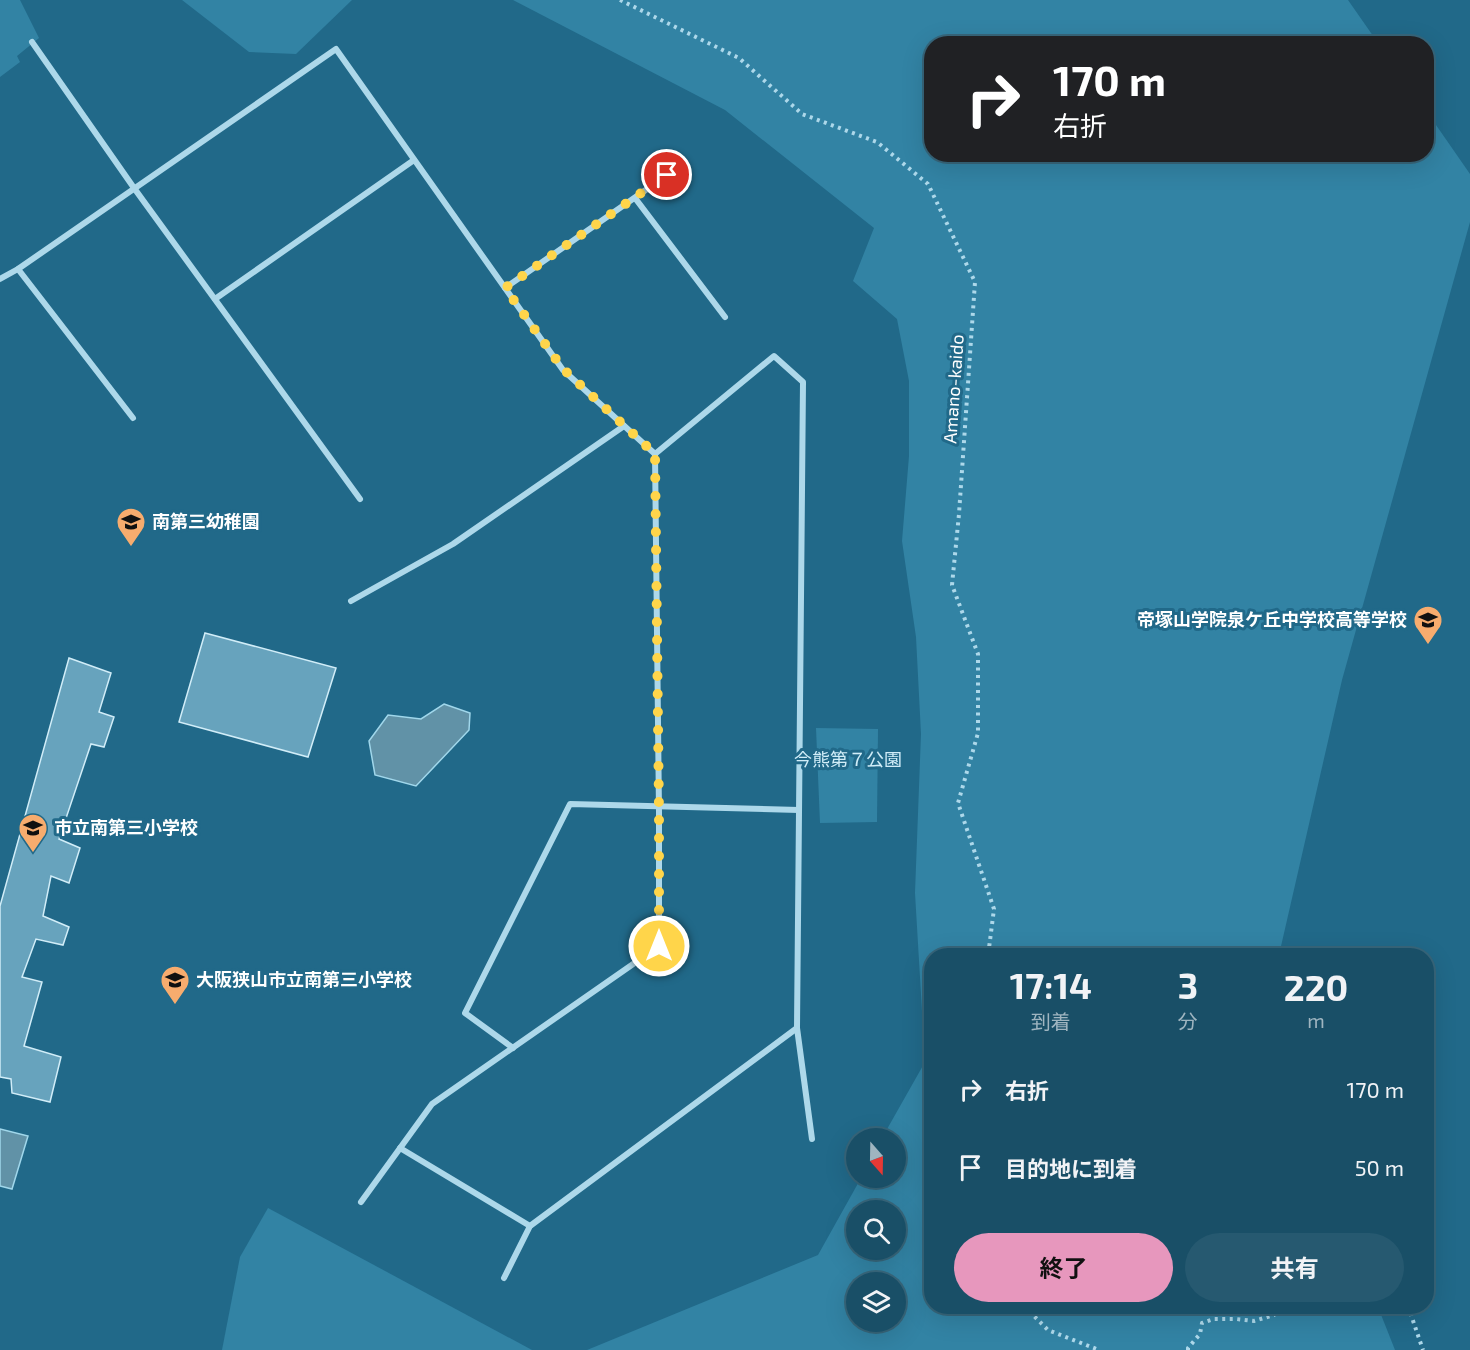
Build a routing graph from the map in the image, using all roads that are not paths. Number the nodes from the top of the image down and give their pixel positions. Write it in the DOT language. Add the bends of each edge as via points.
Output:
graph roads {
  1 [pos="32,42"];
  2 [pos="414,160"];
  3 [pos="683,164"];
  4 [pos="134,188"];
  5 [pos="635,198"];
  6 [pos="18,268"];
  7 [pos="0,279"];
  8 [pos="505,288"];
  9 [pos="216,299"];
  10 [pos="725,317"];
  11 [pos="133,418"];
  12 [pos="624,426"];
  13 [pos="655,454"];
  14 [pos="360,499"];
  15 [pos="351,601"];
  16 [pos="658,807"];
  17 [pos="799,810"];
  18 [pos="797,1028"];
  19 [pos="513,1048"];
  20 [pos="812,1139"];
  21 [pos="400,1148"];
  22 [pos="361,1202"];
  23 [pos="530,1226"];
  24 [pos="504,1278"];
  1 -- 4 [label="street"];
  2 -- 4 [label="street" via="336,49"];
  2 -- 8 [label="street"];
  2 -- 9 [label="street"];
  3 -- 5 [label="street"];
  4 -- 6 [label="street"];
  4 -- 9 [label="street"];
  5 -- 8 [label="street"];
  5 -- 10 [label="street"];
  6 -- 7 [label="street"];
  6 -- 11 [label="street"];
  8 -- 12 [label="street" via="563,369"];
  9 -- 14 [label="street"];
  12 -- 13 [label="street"];
  12 -- 15 [label="street" via="453,544"];
  13 -- 16 [label="street"];
  13 -- 17 [label="street" via="774,356 804,382"];
  16 -- 17 [label="street"];
  16 -- 19 [label="street" via="659,946"];
  16 -- 19 [label="street" via="570,804 465,1013"];
  17 -- 18 [label="street"];
  18 -- 20 [label="street"];
  18 -- 23 [label="street"];
  19 -- 21 [label="street" via="432,1104"];
  21 -- 22 [label="street"];
  21 -- 23 [label="street"];
  23 -- 24 [label="street"];
}
